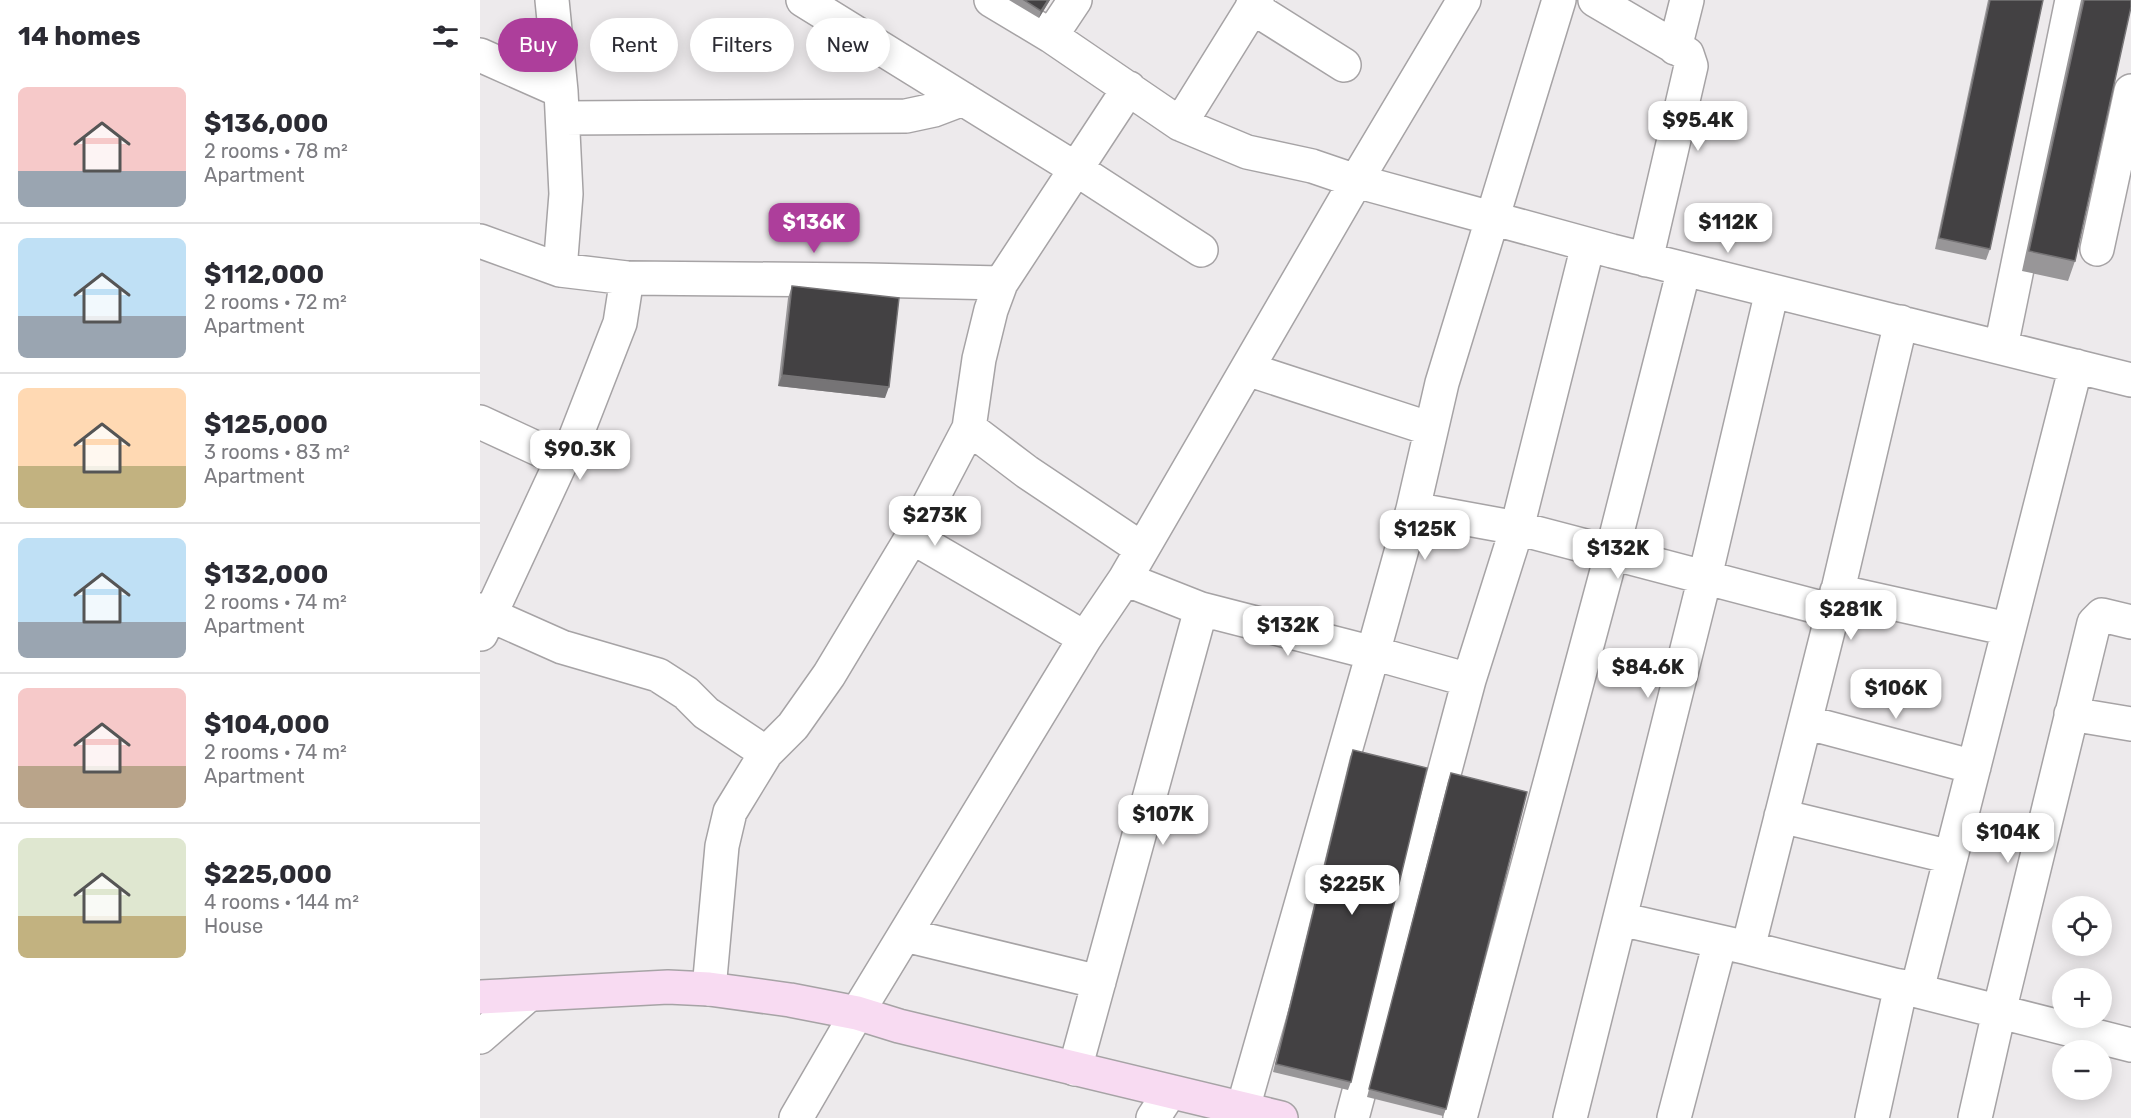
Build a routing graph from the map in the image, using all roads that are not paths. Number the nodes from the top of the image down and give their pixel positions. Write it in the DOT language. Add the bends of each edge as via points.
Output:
graph roads {
  1 [pos="552,0"];
  2 [pos="803,0"];
  3 [pos="991,0"];
  4 [pos="1076,0"];
  5 [pos="1464,0"];
  6 [pos="1559,0"];
  7 [pos="1595,0"];
  8 [pos="1686,0"];
  9 [pos="2072,0"];
  10 [pos="1255,4"];
  11 [pos="1051,36"];
  12 [pos="1675,48"];
  13 [pos="480,55"];
  14 [pos="1344,66"];
  15 [pos="1129,88"];
  16 [pos="2131,91"];
  17 [pos="963,99"];
  18 [pos="562,105"];
  19 [pos="1180,124"];
  20 [pos="1076,169"];
  21 [pos="1356,181"];
  22 [pos="1492,218"];
  23 [pos="480,241"];
  24 [pos="1588,245"];
  25 [pos="2097,249"];
  26 [pos="1201,250"];
  27 [pos="1646,260"];
  28 [pos="1684,269"];
  29 [pos="560,270"];
  30 [pos="627,278"];
  31 [pos="1001,283"];
  32 [pos="1772,291"];
  33 [pos="1901,322"];
  34 [pos="2001,347"];
  35 [pos="2076,366"];
  36 [pos="1247,369"];
  37 [pos="2131,380"];
  38 [pos="480,423"];
  39 [pos="969,428"];
  40 [pos="1431,429"];
  41 [pos="562,460"];
  42 [pos="1413,509"];
  43 [pos="1517,528"];
  44 [pos="912,537"];
  45 [pos="1142,549"];
  46 [pos="1612,552"];
  47 [pos="1705,577"];
  48 [pos="1125,579"];
  49 [pos="1835,601"];
  50 [pos="1201,609"];
  51 [pos="483,620"];
  52 [pos="2131,622"];
  53 [pos="2008,630"];
  54 [pos="1085,638"];
  55 [pos="1374,653"];
  56 [pos="1469,680"];
  57 [pos="2071,714"];
  58 [pos="1805,722"];
  59 [pos="2131,724"];
  60 [pos="766,753"];
  61 [pos="1974,767"];
  62 [pos="1781,816"];
  63 [pos="1951,857"];
  64 [pos="1620,919"];
  65 [pos="905,935"];
  66 [pos="1734,945"];
  67 [pos="1099,982"];
  68 [pos="1909,988"];
  69 [pos="709,989"];
  70 [pos="527,996"];
  71 [pos="480,997"];
  72 [pos="1999,1012"];
  73 [pos="857,1013"];
  74 [pos="480,1037"];
  75 [pos="2131,1045"];
  76 [pos="1075,1069"];
  77 [pos="1162,1105"];
  78 [pos="1243,1108"];
  79 [pos="796,1118"];
  80 [pos="1279,1118"];
  81 [pos="1352,1118"];
  82 [pos="1460,1118"];
  83 [pos="1570,1118"];
  84 [pos="1674,1118"];
  85 [pos="1872,1118"];
  86 [pos="1975,1118"];
  1 -- 18 [label="street"];
  2 -- 17 [label="street"];
  3 -- 11 [label="street"];
  4 -- 11 [label="street"];
  5 -- 21 [label="street"];
  6 -- 22 [label="street"];
  7 -- 12 [label="street"];
  8 -- 12 [label="street"];
  9 -- 34 [label="street"];
  10 -- 14 [label="street"];
  10 -- 19 [label="street"];
  11 -- 15 [label="street"];
  12 -- 27 [label="street" via="1687,54 1691,66"];
  13 -- 18 [label="street"];
  15 -- 19 [label="street"];
  15 -- 20 [label="street"];
  16 -- 25 [label="street"];
  17 -- 18 [label="street" via="906,116"];
  17 -- 20 [label="street"];
  18 -- 29 [label="street" via="566,194"];
  19 -- 21 [label="street" via="1247,152 1312,165"];
  20 -- 26 [label="street"];
  20 -- 31 [label="street"];
  21 -- 22 [label="street"];
  21 -- 36 [label="street"];
  22 -- 24 [label="street"];
  22 -- 40 [label="street"];
  23 -- 29 [label="street"];
  24 -- 27 [label="street"];
  24 -- 43 [label="street"];
  27 -- 28 [label="street"];
  28 -- 32 [label="street"];
  28 -- 46 [label="street"];
  29 -- 30 [label="street"];
  30 -- 31 [label="street"];
  30 -- 41 [label="street" via="620,323"];
  31 -- 39 [label="street" via="979,359"];
  32 -- 33 [label="street"];
  32 -- 47 [label="street"];
  33 -- 34 [label="street"];
  33 -- 49 [label="street"];
  34 -- 35 [label="street"];
  35 -- 37 [label="street"];
  35 -- 53 [label="street"];
  36 -- 40 [label="street"];
  36 -- 45 [label="street"];
  38 -- 41 [label="street"];
  39 -- 44 [label="street"];
  39 -- 45 [label="street"];
  40 -- 42 [label="street"];
  41 -- 51 [label="street"];
  42 -- 43 [label="street"];
  42 -- 55 [label="street"];
  43 -- 46 [label="street"];
  43 -- 56 [label="street"];
  44 -- 54 [label="street"];
  44 -- 60 [label="street" via="828,675 793,726"];
  45 -- 48 [label="street"];
  46 -- 47 [label="street"];
  46 -- 82 [label="street"];
  47 -- 49 [label="street"];
  47 -- 64 [label="street"];
  48 -- 50 [label="street"];
  48 -- 54 [label="street"];
  49 -- 53 [label="street"];
  49 -- 58 [label="street"];
  50 -- 55 [label="street"];
  50 -- 67 [label="street"];
  51 -- 60 [label="street" via="658,675"];
  52 -- 57 [label="street" via="2102,615 2094,623"];
  53 -- 61 [label="street"];
  54 -- 65 [label="street"];
  55 -- 56 [label="street"];
  55 -- 78 [label="street"];
  56 -- 81 [label="street"];
  57 -- 59 [label="street"];
  57 -- 72 [label="street"];
  58 -- 61 [label="street"];
  58 -- 62 [label="street"];
  60 -- 69 [label="street" via="730,812 722,846"];
  61 -- 63 [label="street"];
  62 -- 63 [label="street"];
  62 -- 66 [label="street"];
  63 -- 68 [label="street"];
  64 -- 66 [label="street"];
  64 -- 83 [label="street"];
  65 -- 67 [label="street"];
  65 -- 73 [label="street"];
  66 -- 68 [label="street"];
  66 -- 84 [label="street"];
  67 -- 76 [label="street"];
  68 -- 72 [label="street"];
  68 -- 85 [label="street"];
  69 -- 70 [label="main road" via="668,987"];
  69 -- 73 [label="main road" via="790,999"];
  70 -- 71 [label="main road"];
  70 -- 74 [label="street"];
  72 -- 75 [label="street"];
  72 -- 86 [label="street"];
  73 -- 76 [label="main road"];
  73 -- 79 [label="street"];
  76 -- 77 [label="main road"];
  77 -- 78 [label="main road"];
  78 -- 80 [label="main road"];
}
